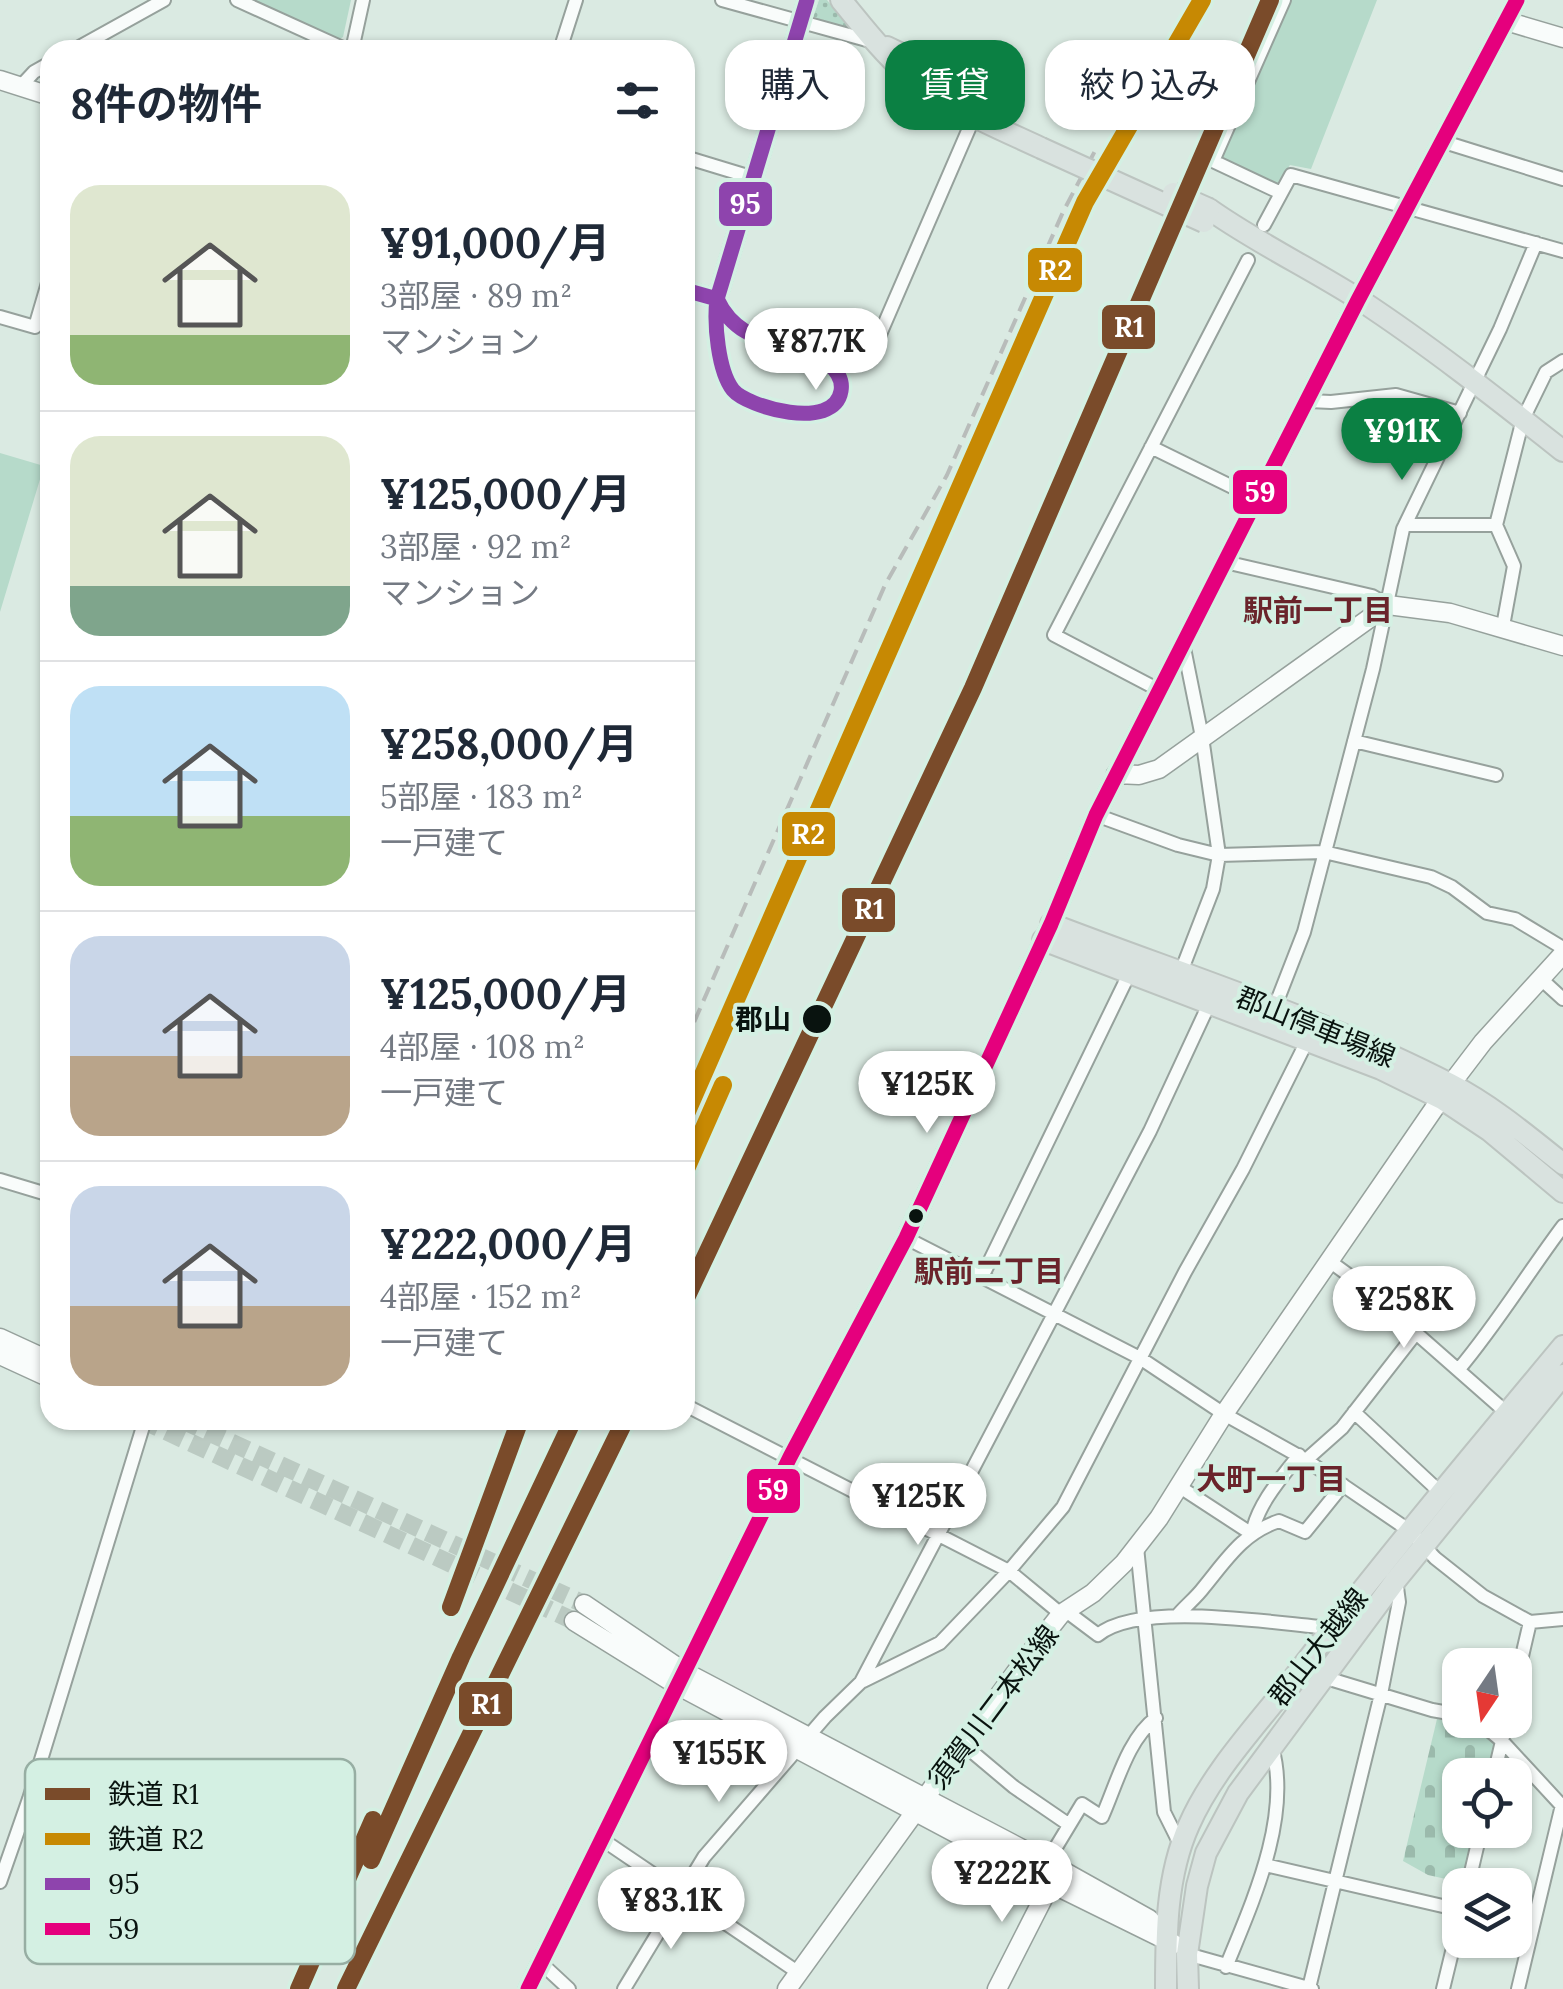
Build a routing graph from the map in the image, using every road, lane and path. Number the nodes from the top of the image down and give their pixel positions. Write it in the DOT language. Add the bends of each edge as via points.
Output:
graph roads {
  1 [pos="164,0"];
  2 [pos="237,0"];
  3 [pos="364,0"];
  4 [pos="576,0"];
  5 [pos="722,0"];
  6 [pos="807,0"];
  7 [pos="841,0"];
  8 [pos="1284,0"];
  9 [pos="1514,1"];
  10 [pos="1506,21"];
  11 [pos="799,24"];
  12 [pos="1563,38"];
  13 [pos="92,40"];
  14 [pos="327,40"];
  15 [pos="353,40"];
  16 [pos="563,40"];
  17 [pos="876,42"];
  18 [pos="885,51"];
  19 [pos="40,69"];
  20 [pos="0,80"];
  21 [pos="20,87"];
  22 [pos="40,93"];
  23 [pos="968,130"];
  24 [pos="1009,130"];
  25 [pos="1441,141"];
  26 [pos="1044,143"];
  27 [pos="695,160"];
  28 [pos="754,178"];
  29 [pos="1563,179"];
  30 [pos="1281,193"];
  31 [pos="1408,208"];
  32 [pos="1256,242"];
  33 [pos="1536,243"];
  34 [pos="1563,251"];
  35 [pos="695,293"];
  36 [pos="716,299"];
  37 [pos="1358,300"];
  38 [pos="40,310"];
  39 [pos="0,317"];
  40 [pos="1563,361"];
  41 [pos="836,370"];
  42 [pos="1475,381"];
  43 [pos="1309,401"];
  44 [pos="1460,413"];
  45 [pos="1522,419"];
  46 [pos="1151,447"];
  47 [pos="1563,451"];
  48 [pos="1258,499"];
  49 [pos="1405,525"];
  50 [pos="1496,525"];
  51 [pos="1225,562"];
  52 [pos="1388,605"];
  53 [pos="1504,626"];
  54 [pos="1183,643"];
  55 [pos="1563,646"];
  56 [pos="1159,690"];
  57 [pos="1202,737"];
  58 [pos="1354,741"];
  59 [pos="1116,774"];
  60 [pos="1496,775"];
  61 [pos="1096,815"];
  62 [pos="1324,852"];
  63 [pos="1220,855"];
  64 [pos="1047,932"];
  65 [pos="1563,951"];
  66 [pos="1130,972"];
  67 [pos="1542,979"];
  68 [pos="1177,981"];
  69 [pos="1563,1000"];
  70 [pos="1210,1002"];
  71 [pos="1274,1008"];
  72 [pos="1308,1039"];
  73 [pos="1446,1092"];
  74 [pos="1563,1164"];
  75 [pos="0,1180"];
  76 [pos="40,1192"];
  77 [pos="1563,1192"];
  78 [pos="1563,1226"];
  79 [pos="906,1238"];
  80 [pos="1328,1260"];
  81 [pos="982,1277"];
  82 [pos="1054,1313"];
  83 [pos="1416,1333"];
  84 [pos="0,1338"];
  85 [pos="1563,1346"];
  86 [pos="0,1355"];
  87 [pos="40,1356"];
  88 [pos="1140,1358"];
  89 [pos="1459,1369"];
  90 [pos="40,1373"];
  91 [pos="1563,1375"];
  92 [pos="695,1410"];
  93 [pos="1354,1412"];
  94 [pos="1507,1413"];
  95 [pos="1224,1414"];
  96 [pos="142,1430"];
  97 [pos="790,1457"];
  98 [pos="1302,1458"];
  99 [pos="1343,1485"];
  100 [pos="1180,1487"];
  101 [pos="1441,1493"];
  102 [pos="1252,1534"];
  103 [pos="940,1535"];
  104 [pos="1417,1538"];
  105 [pos="1137,1547"];
  106 [pos="1009,1571"];
  107 [pos="1396,1580"];
  108 [pos="584,1604"];
  109 [pos="1063,1613"];
  110 [pos="1177,1616"];
  111 [pos="1146,1617"];
  112 [pos="1563,1619"];
  113 [pos="574,1622"];
  114 [pos="1530,1622"];
  115 [pos="1332,1628"];
  116 [pos="1524,1648"];
  117 [pos="1323,1677"];
  118 [pos="680,1678"];
  119 [pos="861,1682"];
  120 [pos="1380,1694"];
  121 [pos="1442,1710"];
  122 [pos="1156,1718"];
  123 [pos="1500,1738"];
  124 [pos="1502,1740"];
  125 [pos="802,1743"];
  126 [pos="964,1745"];
  127 [pos="1272,1747"];
  128 [pos="1498,1758"];
  129 [pos="42,1759"];
  130 [pos="920,1805"];
  131 [pos="1562,1806"];
  132 [pos="25,1808"];
  133 [pos="1068,1824"];
  134 [pos="600,1838"];
  135 [pos="1181,1846"];
  136 [pos="1047,1862"];
  137 [pos="1266,1865"];
  138 [pos="1336,1880"];
  139 [pos="0,1882"];
  140 [pos="1051,1883"];
  141 [pos="682,1892"];
  142 [pos="1442,1906"];
  143 [pos="1166,1938"];
  144 [pos="1186,1954"];
  145 [pos="1451,1958"];
  146 [pos="541,1963"];
  147 [pos="1226,1967"];
  148 [pos="799,1973"];
  149 [pos="528,1989"];
  150 [pos="569,1989"];
  151 [pos="624,1989"];
  152 [pos="787,1989"];
  153 [pos="997,1989"];
  154 [pos="1166,1989"];
  155 [pos="1188,1989"];
  156 [pos="1310,1989"];
  157 [pos="1444,1989"];
  158 [pos="1518,1989"];
  1 -- 13 [label="street"];
  2 -- 14 [label="street"];
  3 -- 15 [label="street"];
  4 -- 16 [label="street"];
  5 -- 11 [label="street"];
  6 -- 11 [label="street"];
  7 -- 17 [label="main road"];
  8 -- 30 [label="street" via="1213,161"];
  9 -- 10 [label="street"];
  10 -- 12 [label="street"];
  10 -- 25 [label="street"];
  11 -- 17 [label="street"];
  11 -- 28 [label="street"];
  17 -- 18 [label="main road"];
  17 -- 26 [label="main road"];
  19 -- 21 [label="street"];
  20 -- 21 [label="street"];
  21 -- 22 [label="street"];
  23 -- 41 [label="street" via="871,354"];
  24 -- 26 [label="main road"];
  25 -- 29 [label="street"];
  25 -- 31 [label="street"];
  26 -- 32 [label="main road, bridge"];
  27 -- 28 [label="street"];
  28 -- 36 [label="street"];
  30 -- 31 [label="street" via="1291,175"];
  30 -- 32 [label="street"];
  31 -- 33 [label="street"];
  31 -- 37 [label="street"];
  32 -- 37 [label="main road"];
  32 -- 46 [label="street"];
  33 -- 34 [label="street"];
  33 -- 42 [label="street"];
  35 -- 36 [label="street"];
  36 -- 41 [label="street" via="741,330"];
  36 -- 41 [label="street" via="722,358 740,396 816,415 839,397"];
  37 -- 42 [label="main road"];
  37 -- 43 [label="street"];
  38 -- 39 [label="street" via="35,327"];
  40 -- 45 [label="street" via="1546,372"];
  42 -- 44 [label="street"];
  42 -- 45 [label="main road"];
  43 -- 44 [label="street" via="1396,395"];
  43 -- 48 [label="street"];
  44 -- 49 [label="street"];
  45 -- 47 [label="main road"];
  45 -- 50 [label="street"];
  46 -- 48 [label="street"];
  46 -- 56 [label="street" via="1054,635"];
  48 -- 51 [label="street"];
  49 -- 50 [label="street"];
  49 -- 52 [label="street"];
  50 -- 53 [label="street" via="1514,566"];
  51 -- 52 [label="street"];
  51 -- 54 [label="street"];
  52 -- 53 [label="street"];
  52 -- 57 [label="street"];
  52 -- 58 [label="street"];
  53 -- 55 [label="street"];
  54 -- 56 [label="street"];
  54 -- 57 [label="street"];
  56 -- 59 [label="street"];
  57 -- 59 [label="street" via="1149,774"];
  57 -- 63 [label="street"];
  58 -- 60 [label="street"];
  58 -- 62 [label="street"];
  59 -- 61 [label="street"];
  61 -- 63 [label="street"];
  61 -- 64 [label="street"];
  62 -- 63 [label="street"];
  62 -- 65 [label="street" via="1431,877"];
  62 -- 71 [label="street" via="1304,932"];
  63 -- 68 [label="street"];
  64 -- 66 [label="main road"];
  64 -- 68 [label="main road, 郡山停車場線"];
  64 -- 79 [label="street"];
  65 -- 67 [label="street, 須賀川二本松線"];
  66 -- 68 [label="main road"];
  66 -- 81 [label="street"];
  67 -- 69 [label="street"];
  67 -- 73 [label="street, 須賀川二本松線"];
  68 -- 70 [label="main road"];
  68 -- 71 [label="main road, 郡山停車場線"];
  70 -- 72 [label="main road"];
  70 -- 82 [label="street"];
  71 -- 73 [label="main road, 郡山停車場線" via="1398,1059"];
  72 -- 73 [label="main road"];
  72 -- 88 [label="street"];
  73 -- 74 [label="main road, 郡山停車場線" via="1510,1122"];
  73 -- 77 [label="main road"];
  73 -- 80 [label="street, 須賀川二本松線"];
  75 -- 76 [label="street"];
  78 -- 89 [label="street"];
  79 -- 81 [label="street"];
  79 -- 97 [label="street"];
  80 -- 83 [label="street" via="1410,1320"];
  80 -- 95 [label="street, 須賀川二本松線"];
  81 -- 82 [label="street"];
  82 -- 88 [label="street"];
  82 -- 103 [label="street"];
  83 -- 89 [label="street"];
  83 -- 93 [label="street"];
  84 -- 87 [label="street"];
  85 -- 94 [label="main road, 郡山大越線"];
  86 -- 90 [label="street"];
  88 -- 95 [label="street"];
  88 -- 106 [label="street" via="1063,1507"];
  89 -- 94 [label="street"];
  91 -- 104 [label="main road, 郡山大越線"];
  92 -- 97 [label="street"];
  93 -- 98 [label="street"];
  93 -- 101 [label="street"];
  94 -- 101 [label="main road, 郡山大越線"];
  95 -- 98 [label="street"];
  95 -- 100 [label="street, 須賀川二本松線"];
  96 -- 129 [label="street"];
  97 -- 103 [label="street"];
  97 -- 118 [label="street"];
  98 -- 99 [label="street"];
  98 -- 102 [label="street" via="1276,1486"];
  99 -- 102 [label="street" via="1305,1532 1279,1521"];
  99 -- 104 [label="street"];
  100 -- 102 [label="street"];
  100 -- 105 [label="street, 須賀川二本松線"];
  101 -- 104 [label="main road, 郡山大越線"];
  102 -- 110 [label="street"];
  103 -- 106 [label="street"];
  103 -- 119 [label="street"];
  104 -- 107 [label="main road, 郡山大越線"];
  104 -- 114 [label="street" via="1484,1596"];
  104 -- 115 [label="main road, 郡山大越線"];
  105 -- 109 [label="street, 須賀川二本松線" via="1093,1593"];
  105 -- 111 [label="street"];
  106 -- 109 [label="street"];
  106 -- 119 [label="street" via="931,1650"];
  107 -- 117 [label="main road, 郡山大越線"];
  107 -- 120 [label="street" via="1399,1602"];
  108 -- 118 [label="street"];
  109 -- 111 [label="street" via="1098,1635"];
  109 -- 126 [label="street, 須賀川二本松線"];
  110 -- 111 [label="street"];
  110 -- 115 [label="street"];
  111 -- 122 [label="street"];
  112 -- 114 [label="street"];
  113 -- 118 [label="street"];
  114 -- 116 [label="street"];
  115 -- 135 [label="main road, 郡山大越線" via="1225,1768"];
  117 -- 120 [label="street"];
  117 -- 127 [label="main road, 郡山大越線"];
  118 -- 125 [label="street"];
  118 -- 134 [label="street"];
  119 -- 125 [label="street"];
  120 -- 121 [label="street"];
  120 -- 138 [label="street"];
  122 -- 133 [label="street" via="1135,1744 1102,1817 1082,1804"];
  122 -- 135 [label="street" via="1164,1812"];
  123 -- 124 [label="street"];
  124 -- 128 [label="street"];
  124 -- 131 [label="street"];
  125 -- 130 [label="street"];
  125 -- 141 [label="street"];
  126 -- 130 [label="street, 須賀川二本松線"];
  126 -- 133 [label="street"];
  127 -- 137 [label="street" via="1277,1764"];
  127 -- 144 [label="main road, 郡山大越線" via="1206,1853"];
  130 -- 136 [label="street"];
  130 -- 140 [label="street"];
  130 -- 148 [label="street, 須賀川二本松線"];
  131 -- 158 [label="street"];
  132 -- 139 [label="street"];
  133 -- 136 [label="street"];
  134 -- 141 [label="street"];
  134 -- 146 [label="street"];
  135 -- 143 [label="main road, 郡山大越線"];
  136 -- 143 [label="street" via="1149,1919"];
  137 -- 138 [label="street"];
  137 -- 147 [label="street"];
  138 -- 142 [label="street"];
  138 -- 156 [label="street"];
  140 -- 143 [label="street"];
  140 -- 153 [label="street"];
  141 -- 148 [label="street"];
  141 -- 151 [label="street"];
  143 -- 144 [label="street"];
  143 -- 154 [label="main road, 郡山大越線"];
  144 -- 147 [label="street"];
  144 -- 155 [label="main road, 郡山大越線"];
  145 -- 157 [label="street"];
  146 -- 149 [label="street"];
  146 -- 150 [label="street"];
  147 -- 156 [label="street"];
  148 -- 152 [label="street, 須賀川二本松線"];
}
